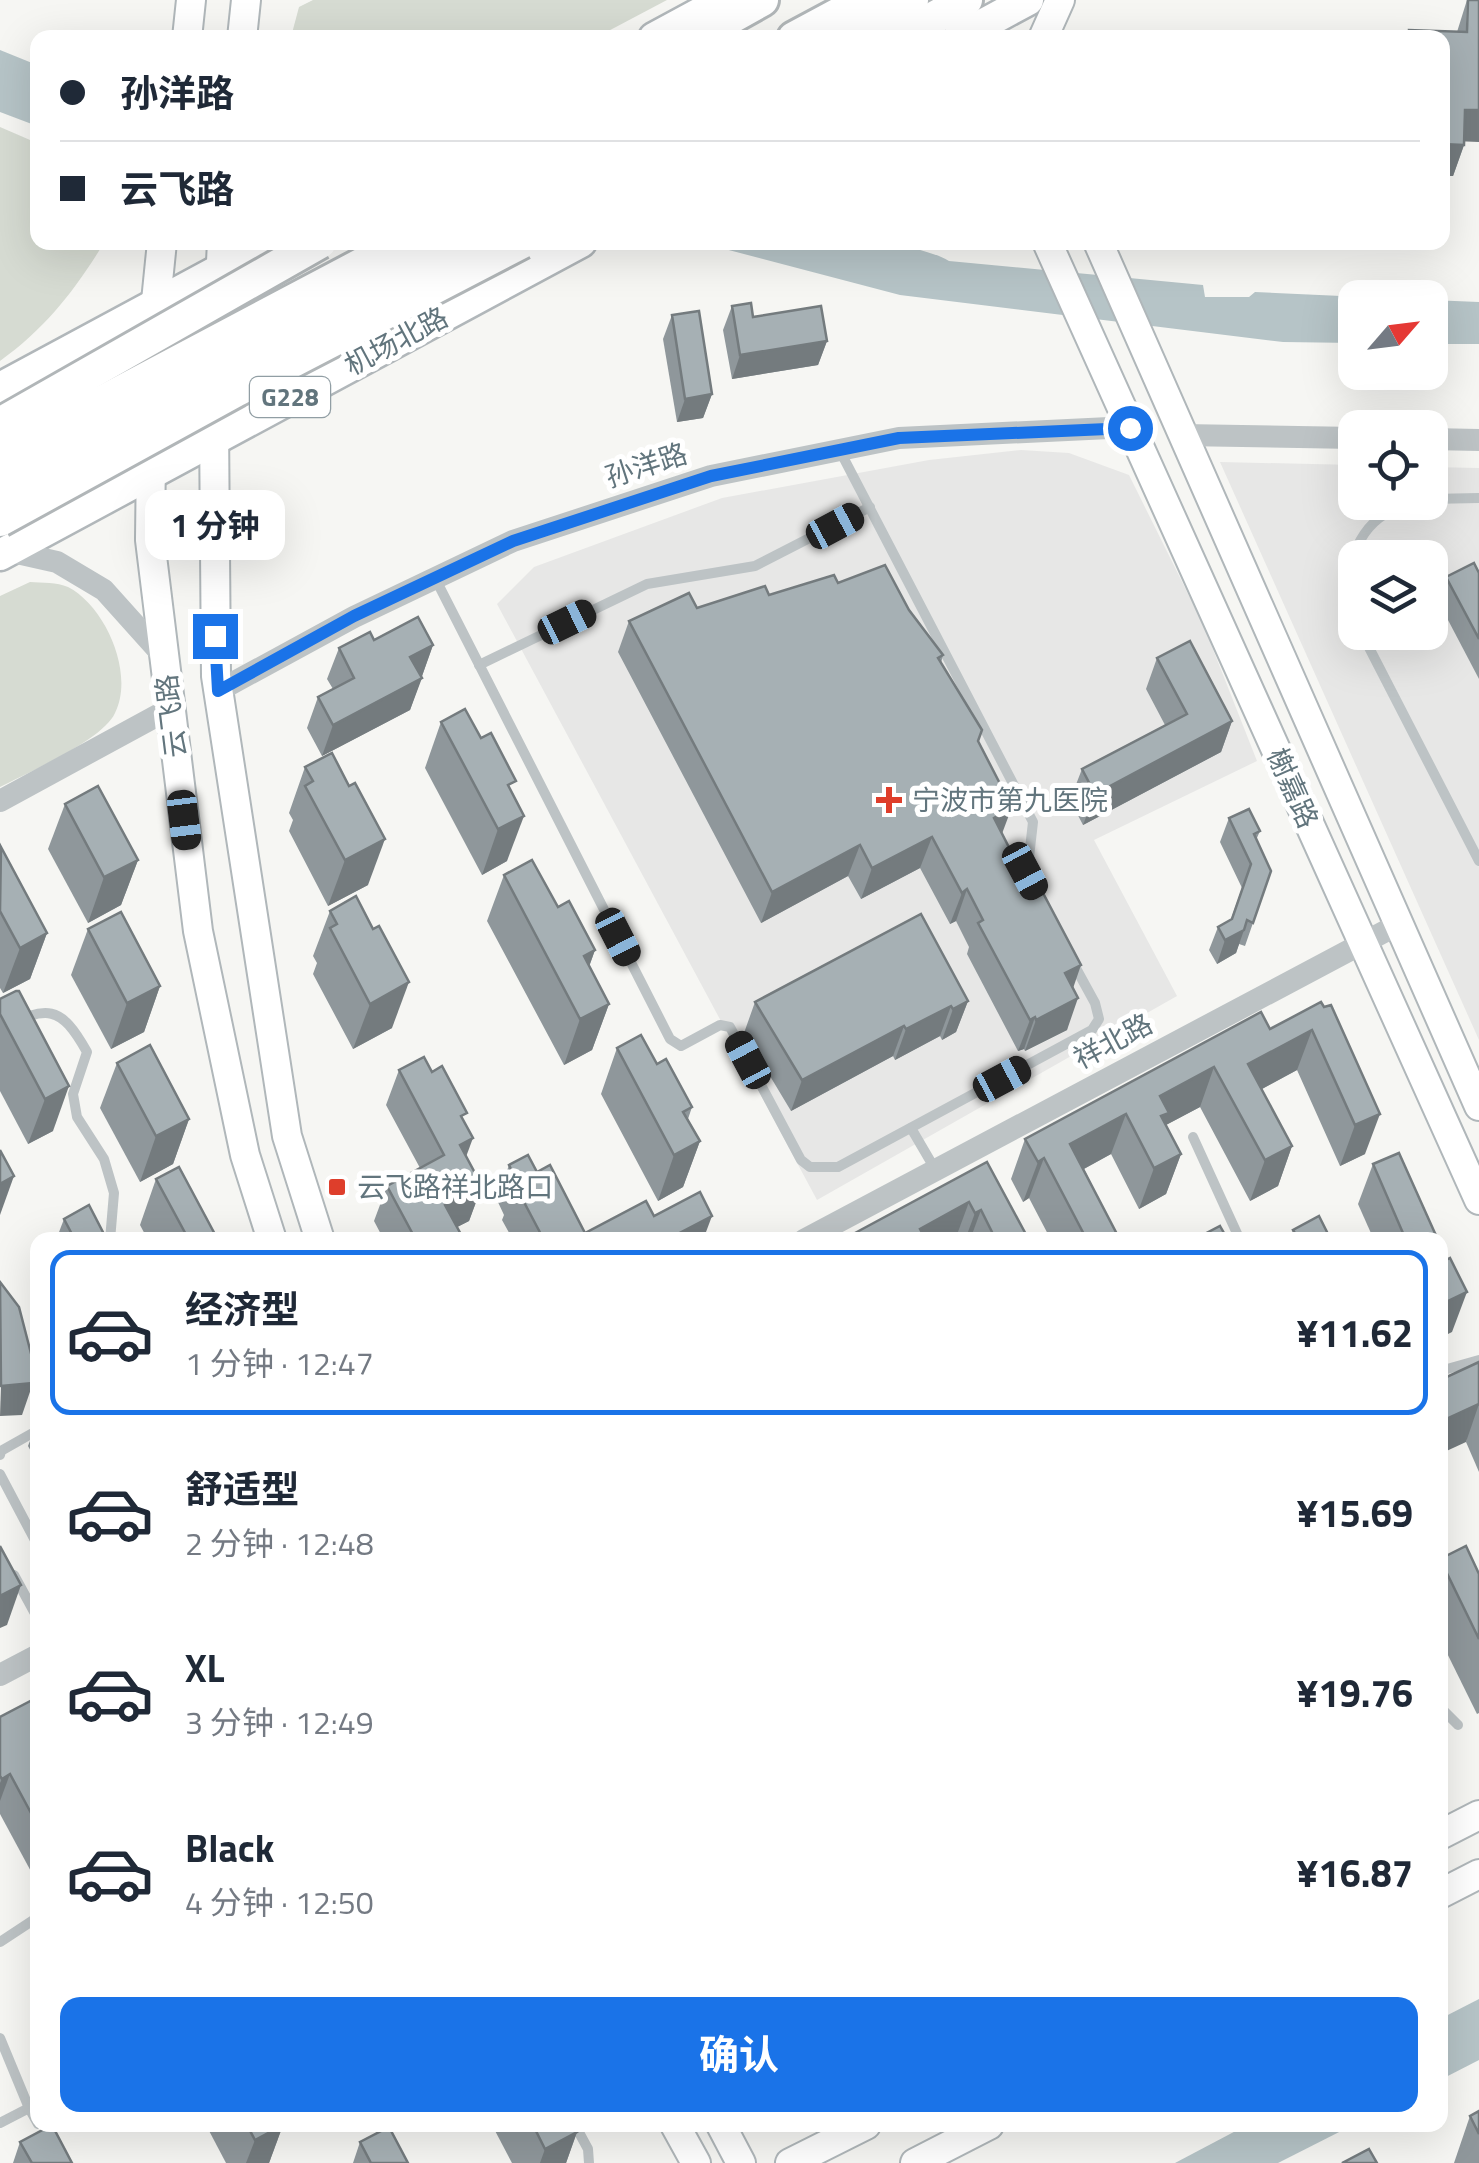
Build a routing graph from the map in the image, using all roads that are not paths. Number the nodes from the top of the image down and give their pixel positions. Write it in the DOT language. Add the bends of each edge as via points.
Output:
graph roads {
  1 [pos="192,0"];
  2 [pos="246,0"];
  3 [pos="724,0"];
  4 [pos="762,0"];
  5 [pos="865,0"];
  6 [pos="912,0"];
  7 [pos="966,0"];
  8 [pos="1028,0"];
  9 [pos="1060,0"];
  10 [pos="188,30"];
  11 [pos="243,30"];
  12 [pos="669,30"];
  13 [pos="708,30"];
  14 [pos="809,30"];
  15 [pos="857,30"];
  16 [pos="912,30"];
  17 [pos="973,30"];
  18 [pos="1047,30"];
  19 [pos="161,250"];
  20 [pos="306,250"];
  21 [pos="389,250"];
  22 [pos="445,250"];
  23 [pos="507,250"];
  24 [pos="566,250"];
  25 [pos="1051,250"];
  26 [pos="1101,250"];
  27 [pos="220,256"];
  28 [pos="154,305"];
  29 [pos="0,388"];
  30 [pos="0,424"];
  31 [pos="1130,428"];
  32 [pos="1182,435"];
  33 [pos="213,438"];
  34 [pos="1338,438"];
  35 [pos="1448,439"];
  36 [pos="1479,440"];
  37 [pos="839,450"];
  38 [pos="0,456"];
  39 [pos="151,474"];
  40 [pos="0,488"];
  41 [pos="1448,498"];
  42 [pos="1479,498"];
  43 [pos="870,508"];
  44 [pos="1378,520"];
  45 [pos="1361,540"];
  46 [pos="3,542"];
  47 [pos="434,578"];
  48 [pos="1370,650"];
  49 [pos="164,658"];
  50 [pos="479,665"];
  51 [pos="218,691"];
  52 [pos="170,708"];
  53 [pos="0,801"];
  54 [pos="1479,861"];
  55 [pos="1034,888"];
  56 [pos="1397,925"];
  57 [pos="1362,943"];
  58 [pos="1068,954"];
  59 [pos="0,1028"];
  60 [pos="1473,1075"];
  61 [pos="1479,1106"];
  62 [pos="911,1128"];
  63 [pos="1193,1137"];
  64 [pos="935,1169"];
  65 [pos="1479,1200"];
  66 [pos="111,1232"];
  67 [pos="269,1232"];
  68 [pos="318,1232"];
  69 [pos="819,1232"];
  70 [pos="1236,1232"];
  71 [pos="1479,1360"];
  72 [pos="1448,1369"];
  73 [pos="30,1435"];
  74 [pos="0,1455"];
  75 [pos="0,1474"];
  76 [pos="30,1531"];
  77 [pos="8,1562"];
  78 [pos="30,1604"];
  79 [pos="30,1658"];
  80 [pos="30,1674"];
  81 [pos="0,1675"];
  82 [pos="0,1691"];
  83 [pos="1448,1715"];
  84 [pos="1458,1725"];
  85 [pos="1479,1815"];
  86 [pos="1448,1831"];
  87 [pos="1479,1874"];
  88 [pos="1448,1890"];
  89 [pos="30,1922"];
  90 [pos="0,1942"];
  91 [pos="0,2038"];
  92 [pos="29,2108"];
  93 [pos="0,2123"];
  94 [pos="43,2132"];
  95 [pos="578,2132"];
  96 [pos="679,2132"];
  97 [pos="726,2132"];
  98 [pos="852,2132"];
  99 [pos="975,2132"];
  100 [pos="46,2138"];
  101 [pos="589,2163"];
  102 [pos="696,2163"];
  103 [pos="741,2163"];
  104 [pos="790,2163"];
  105 [pos="915,2163"];
  1 -- 10 [label="main road"];
  2 -- 11 [label="main road"];
  3 -- 12 [label="main road"];
  4 -- 13 [label="highway"];
  5 -- 14 [label="highway"];
  6 -- 15 [label="highway"];
  7 -- 16 [label="highway"];
  8 -- 17 [label="main road"];
  9 -- 18 [label="main road"];
  19 -- 28 [label="main road, 云飞路"];
  20 -- 30 [label="highway, bridge"];
  21 -- 38 [label="highway, bridge"];
  22 -- 40 [label="highway, 机场北路, bridge"];
  23 -- 46 [label="highway, bridge" via="236,390"];
  24 -- 33 [label="main road, 机场北路 / G228"];
  25 -- 31 [label="main road, 榭嘉路"];
  26 -- 32 [label="main road, 榭嘉路"];
  27 -- 28 [label="main road"];
  27 -- 33 [label="main road, 云飞路"];
  28 -- 29 [label="main road"];
  28 -- 39 [label="main road, 云飞路"];
  31 -- 37 [label="street, 孙洋路" via="899,438"];
  31 -- 57 [label="main road, 榭嘉路"];
  32 -- 34 [label="street"];
  32 -- 56 [label="main road, 榭嘉路"];
  33 -- 39 [label="main road, 机场北路 / G228"];
  33 -- 51 [label="main road, 云飞路"];
  35 -- 36 [label="street"];
  37 -- 43 [label="lane"];
  37 -- 47 [label="street, 孙洋路" via="711,476 513,541"];
  39 -- 46 [label="main road, 机场北路 / G228"];
  39 -- 49 [label="main road, 云飞路" via="150,540"];
  41 -- 42 [label="lane"];
  43 -- 50 [label="lane" via="755,566 647,584"];
  43 -- 55 [label="lane" via="1033,822 1025,871"];
  44 -- 45 [label="lane"];
  46 -- 49 [label="street" via="58,562 104,590"];
  47 -- 50 [label="lane"];
  47 -- 51 [label="street, 孙洋路"];
  48 -- 54 [label="lane"];
  49 -- 52 [label="main road, 云飞路"];
  50 -- 62 [label="lane" via="670,1038 681,1046 720,1025 730,1027 810,1167 838,1167"];
  51 -- 68 [label="main road, 云飞路" via="288,1136"];
  52 -- 53 [label="street"];
  52 -- 67 [label="main road, 云飞路" via="198,931 245,1155"];
  56 -- 57 [label="street, 祥北路"];
  56 -- 60 [label="main road, 榭嘉路"];
  57 -- 64 [label="street, 祥北路" via="982,1154"];
  57 -- 65 [label="main road, 榭嘉路"];
  58 -- 62 [label="lane" via="1094,1003 1099,1019 1092,1030"];
  59 -- 66 [label="lane" via="36,1012 58,1013 87,1052 73,1094 76,1117 104,1159 114,1193"];
  60 -- 61 [label="main road, 榭嘉路"];
  62 -- 64 [label="lane"];
  63 -- 70 [label="lane"];
  64 -- 69 [label="street, 祥北路"];
  71 -- 72 [label="lane"];
  73 -- 74 [label="lane"];
  75 -- 76 [label="lane"];
  77 -- 78 [label="lane"];
  79 -- 81 [label="street"];
  80 -- 82 [label="street"];
  83 -- 84 [label="lane"];
  85 -- 86 [label="main road"];
  87 -- 88 [label="main road"];
  89 -- 90 [label="lane"];
  91 -- 92 [label="lane"];
  92 -- 93 [label="lane"];
  94 -- 100 [label="lane"];
  95 -- 101 [label="lane"];
  96 -- 102 [label="main road"];
  97 -- 103 [label="main road"];
  98 -- 104 [label="main road"];
  99 -- 105 [label="main road"];
}
